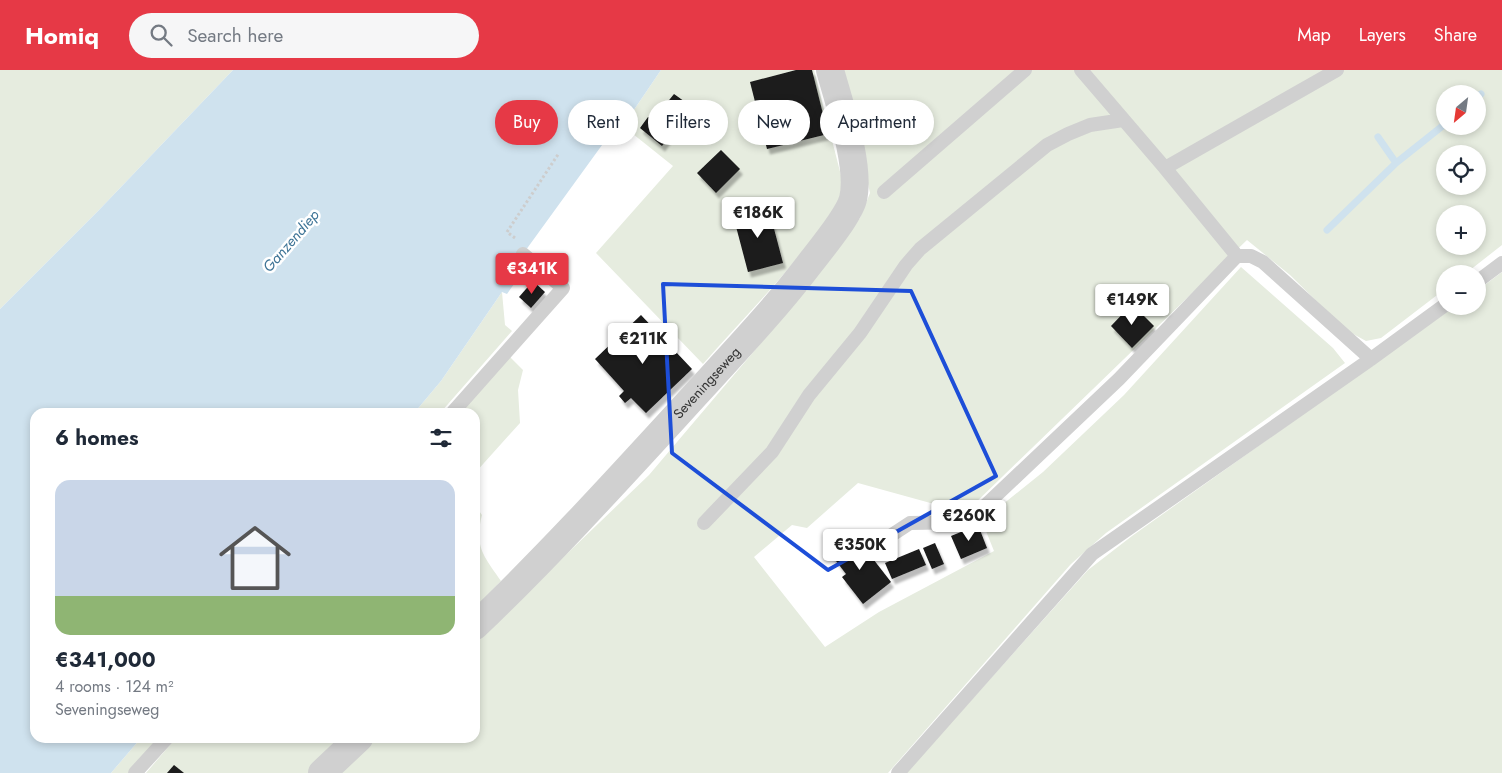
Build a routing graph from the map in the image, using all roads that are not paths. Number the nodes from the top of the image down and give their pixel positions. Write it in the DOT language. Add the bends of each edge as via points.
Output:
graph roads {
  1 [pos="830,70"];
  2 [pos="1025,70"];
  3 [pos="1081,70"];
  4 [pos="1337,70"];
  5 [pos="1123,120"];
  6 [pos="1165,168"];
  7 [pos="884,192"];
  8 [pos="522,248"];
  9 [pos="1237,256"];
  10 [pos="1502,263"];
  11 [pos="1486,275"];
  12 [pos="1436,312"];
  13 [pos="1371,359"];
  14 [pos="457,408"];
  15 [pos="704,523"];
  16 [pos="874,546"];
  17 [pos="480,621"];
  18 [pos="162,743"];
  19 [pos="354,743"];
  20 [pos="135,773"];
  21 [pos="322,773"];
  22 [pos="898,773"];
  1 -- 17 [label="street, Seveningseweg" via="853,159 855,184 853,201 838,226 758,326 634,462"];
  2 -- 7 [label="lane"];
  3 -- 5 [label="lane"];
  4 -- 6 [label="lane"];
  5 -- 6 [label="lane"];
  5 -- 15 [label="lane" via="1090,125 1047,145 920,249 860,333 808,395 772,452"];
  6 -- 9 [label="lane"];
  8 -- 14 [label="lane" via="563,288"];
  9 -- 13 [label="lane" via="1251,256 1263,262"];
  9 -- 16 [label="lane" via="1119,379 968,522 910,523"];
  10 -- 11 [label="lane"];
  12 -- 13 [label="lane"];
  13 -- 22 [label="lane" via="1092,554"];
  18 -- 20 [label="lane"];
  19 -- 21 [label="street"];
}
